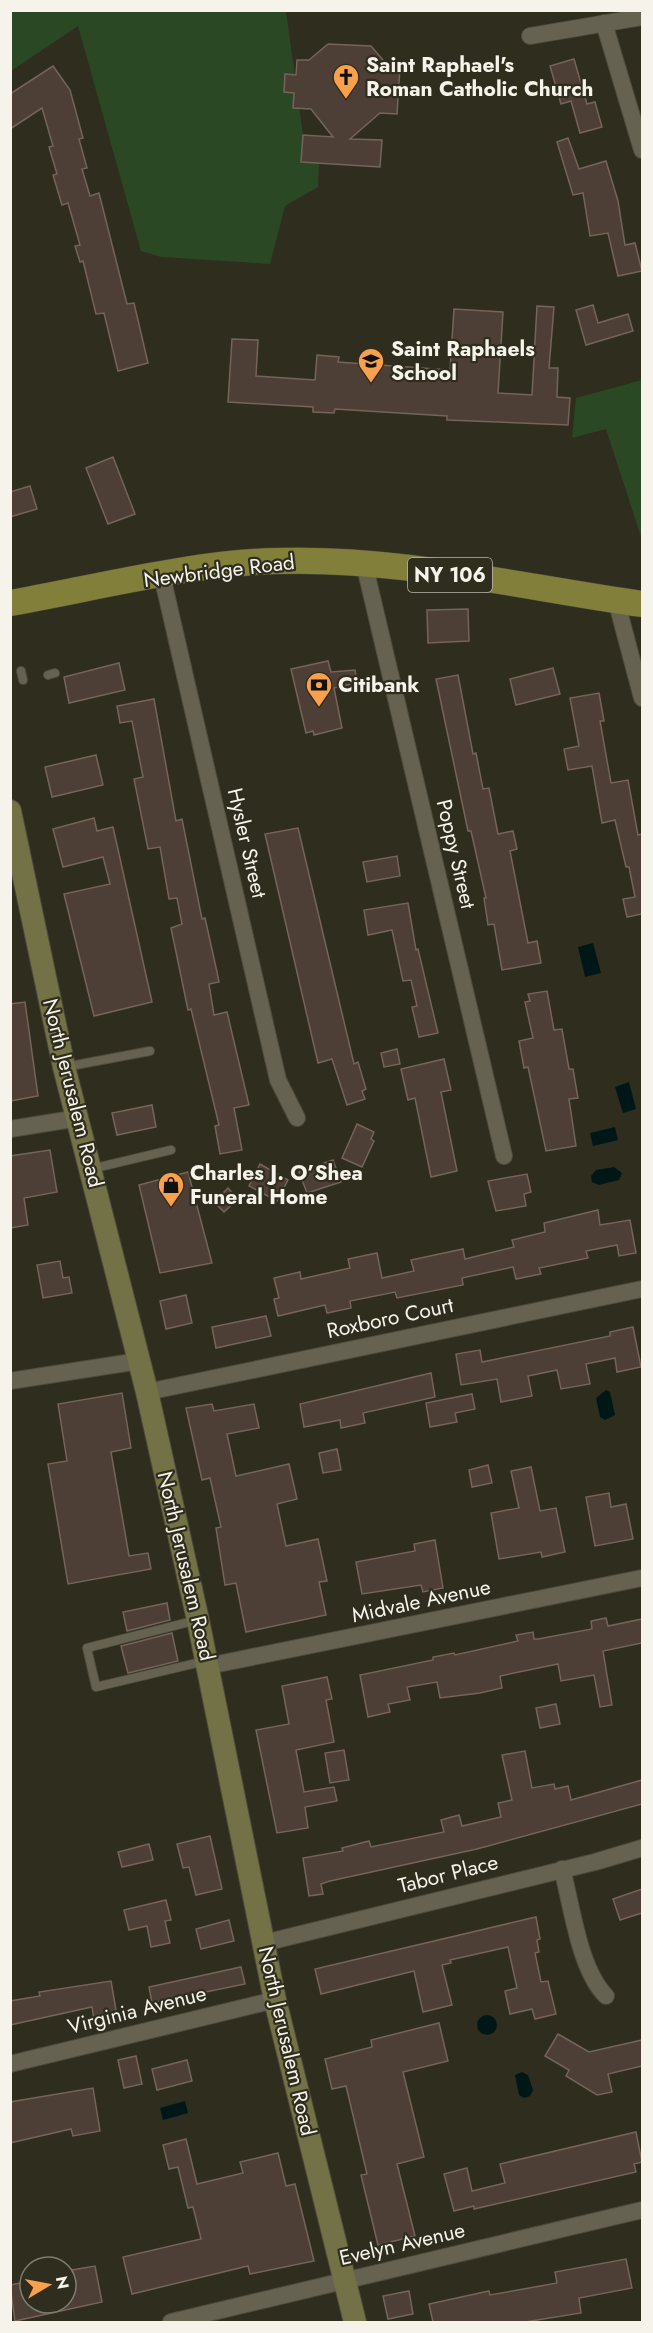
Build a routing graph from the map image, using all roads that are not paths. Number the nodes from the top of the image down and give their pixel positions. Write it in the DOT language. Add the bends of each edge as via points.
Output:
graph roads {
  1 [pos="642,17"];
  2 [pos="604,23"];
  3 [pos="530,36"];
  4 [pos="642,150"];
  5 [pos="364,563"];
  6 [pos="162,576"];
  7 [pos="616,600"];
  8 [pos="10,603"];
  9 [pos="642,604"];
  10 [pos="642,698"];
  11 [pos="10,811"];
  12 [pos="18,875"];
  13 [pos="150,1051"];
  14 [pos="64,1067"];
  15 [pos="79,1118"];
  16 [pos="297,1118"];
  17 [pos="10,1129"];
  18 [pos="171,1150"];
  19 [pos="504,1156"];
  20 [pos="90,1170"];
  21 [pos="642,1289"];
  22 [pos="139,1361"];
  23 [pos="10,1381"];
  24 [pos="147,1392"];
  25 [pos="642,1578"];
  26 [pos="198,1620"];
  27 [pos="207,1663"];
  28 [pos="642,1848"];
  29 [pos="562,1869"];
  30 [pos="264,1942"];
  31 [pos="606,1996"];
  32 [pos="274,2000"];
  33 [pos="10,2064"];
  34 [pos="642,2210"];
  35 [pos="345,2281"];
  36 [pos="171,2322"];
  37 [pos="355,2322"];
  1 -- 2 [label="street"];
  2 -- 3 [label="street"];
  2 -- 4 [label="street"];
  5 -- 6 [label="main road, Newbridge Road / NY 106" via="274,561"];
  5 -- 7 [label="main road, Newbridge Road / NY 106"];
  5 -- 19 [label="street, Poppy Street"];
  6 -- 8 [label="main road, Newbridge Road / NY 106"];
  6 -- 16 [label="street, Hysler Street" via="278,1080"];
  7 -- 9 [label="main road, Newbridge Road / NY 106"];
  7 -- 10 [label="street"];
  11 -- 12 [label="main road, North Jerusalem Road"];
  12 -- 14 [label="main road, North Jerusalem Road"];
  13 -- 14 [label="lane"];
  14 -- 15 [label="main road, North Jerusalem Road"];
  15 -- 17 [label="street"];
  15 -- 20 [label="main road, North Jerusalem Road"];
  18 -- 20 [label="lane"];
  20 -- 22 [label="main road, North Jerusalem Road"];
  21 -- 24 [label="street, Roxboro Court"];
  22 -- 23 [label="street"];
  22 -- 24 [label="main road, North Jerusalem Road"];
  24 -- 26 [label="main road, North Jerusalem Road"];
  25 -- 27 [label="street, Midvale Avenue"];
  26 -- 27 [label="main road, North Jerusalem Road"];
  26 -- 27 [label="lane" via="87,1648 96,1687"];
  27 -- 30 [label="main road, North Jerusalem Road"];
  28 -- 29 [label="street, Tabor Place"];
  29 -- 30 [label="street, Tabor Place"];
  29 -- 31 [label="street" via="586,1963"];
  30 -- 32 [label="main road, North Jerusalem Road"];
  32 -- 33 [label="street, Virginia Avenue"];
  32 -- 35 [label="main road, North Jerusalem Road"];
  34 -- 35 [label="street, Evelyn Avenue"];
  35 -- 36 [label="street, Evelyn Avenue"];
  35 -- 37 [label="main road, North Jerusalem Road"];
}
